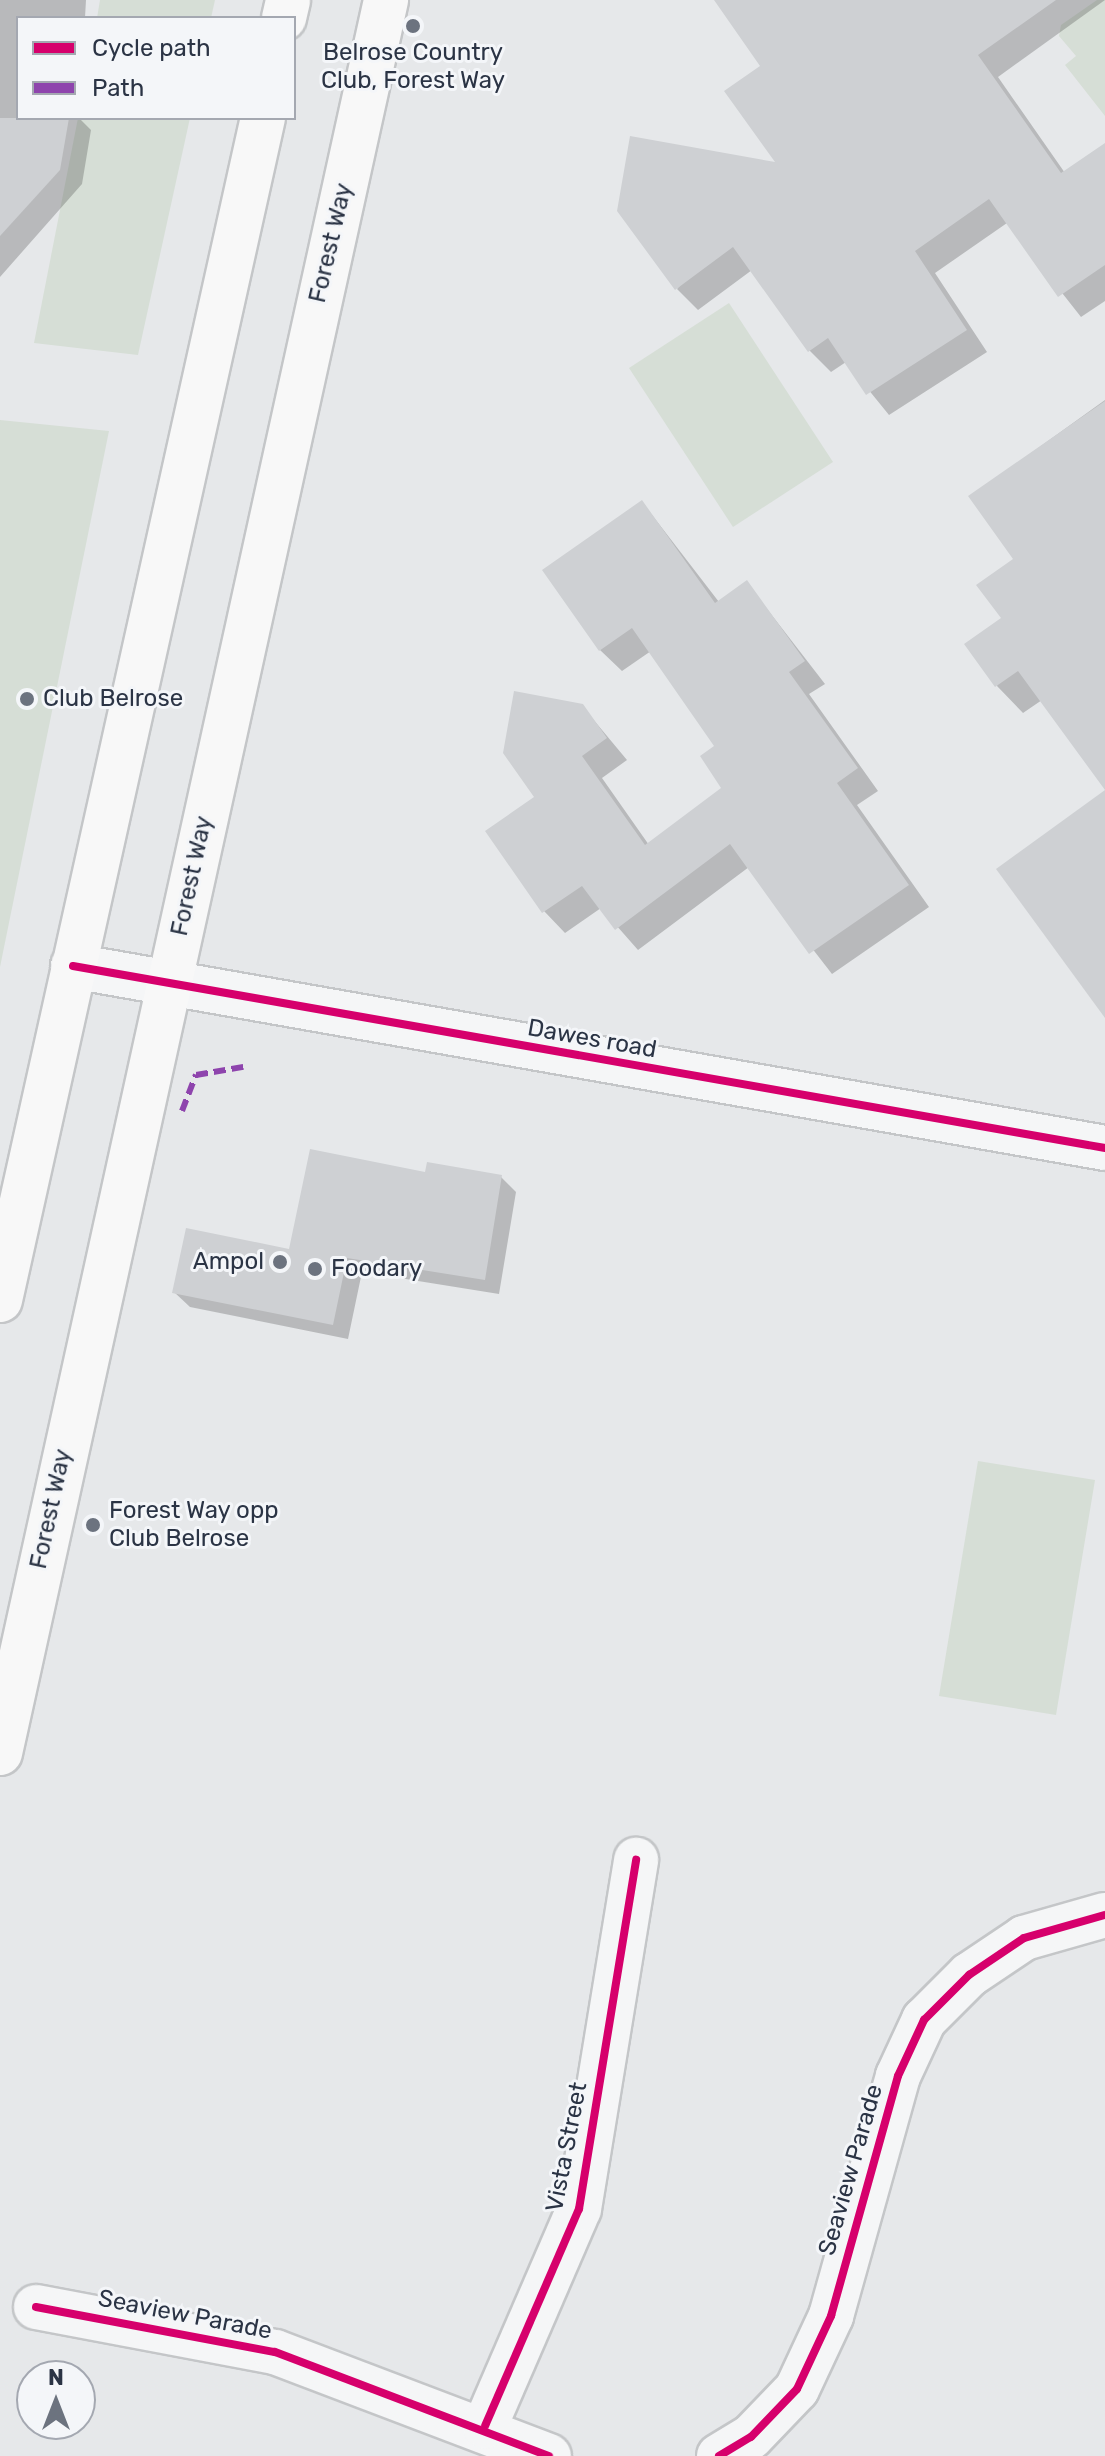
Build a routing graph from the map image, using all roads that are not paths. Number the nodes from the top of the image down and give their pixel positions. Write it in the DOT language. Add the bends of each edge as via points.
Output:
graph roads {
  1 [pos="386,0"];
  2 [pos="263,120"];
  3 [pos="73,966"];
  4 [pos="169,984"];
  5 [pos="1105,1148"];
  6 [pos="0,1300"];
  7 [pos="0,1753"];
  8 [pos="636,1860"];
  9 [pos="1105,1915"];
  10 [pos="36,2307"];
  11 [pos="485,2426"];
  12 [pos="549,2456"];
  13 [pos="719,2456"];
  1 -- 4 [label="main road, Forest Way"];
  2 -- 3 [label="main road"];
  3 -- 4 [label="street, Dawes road"];
  3 -- 6 [label="main road"];
  4 -- 5 [label="street, Dawes road"];
  4 -- 7 [label="main road, Forest Way"];
  8 -- 11 [label="street, Vista Street" via="579,2209"];
  9 -- 13 [label="street, Seaview Parade" via="1024,1938 969,1975 924,2020 898,2076 831,2316 797,2389 751,2437"];
  10 -- 11 [label="street, Seaview Parade" via="275,2352"];
  11 -- 12 [label="street, Seaview Parade"];
}
